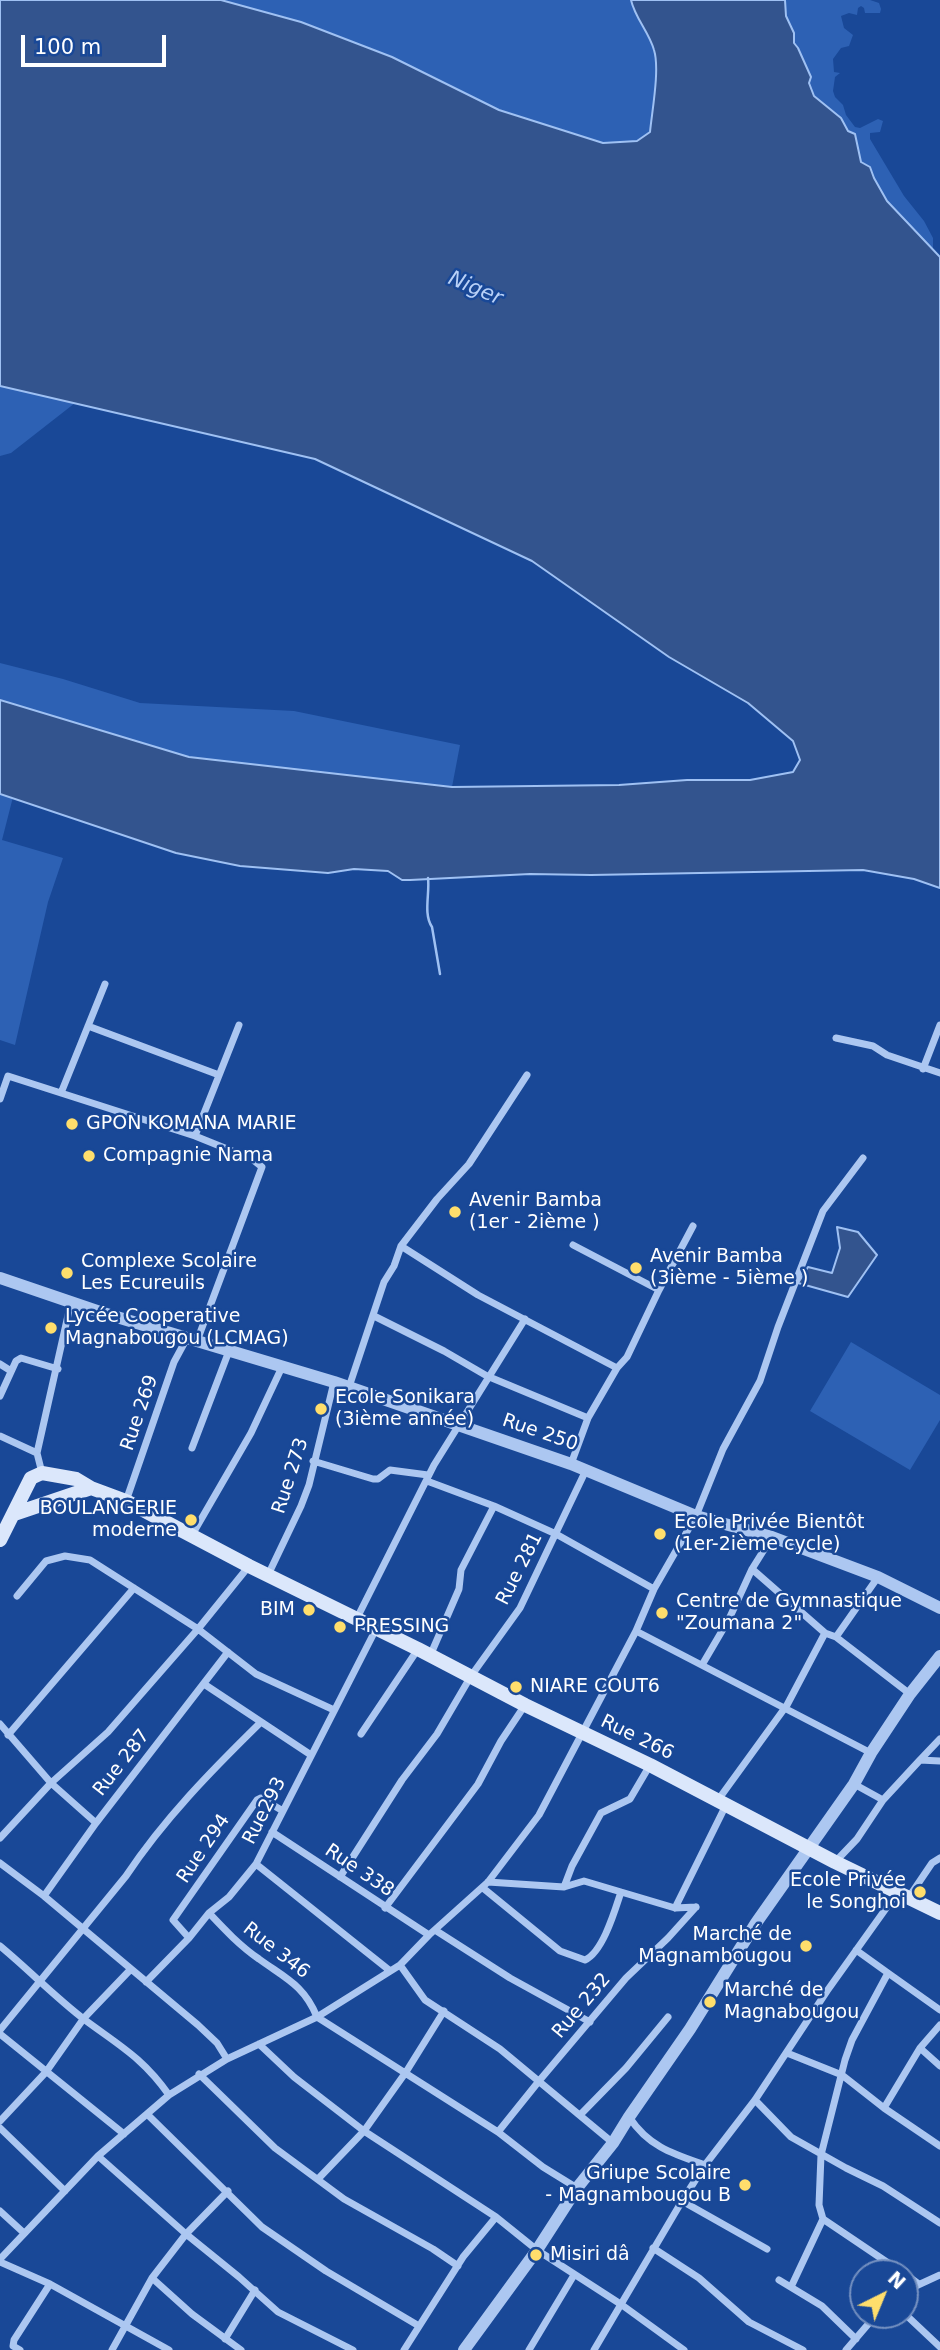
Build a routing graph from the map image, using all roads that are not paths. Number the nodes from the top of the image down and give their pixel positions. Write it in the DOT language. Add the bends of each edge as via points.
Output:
graph roads {
  1 [pos="104,984"];
  2 [pos="239,1025"];
  3 [pos="940,1025"];
  4 [pos="88,1026"];
  5 [pos="836,1038"];
  6 [pos="923,1069"];
  7 [pos="940,1073"];
  8 [pos="219,1075"];
  9 [pos="527,1075"];
  10 [pos="61,1093"];
  11 [pos="0,1099"];
  12 [pos="195,1136"];
  13 [pos="863,1158"];
  14 [pos="693,1226"];
  15 [pos="573,1245"];
  16 [pos="401,1246"];
  17 [pos="0,1278"];
  18 [pos="659,1290"];
  19 [pos="71,1302"];
  20 [pos="374,1316"];
  21 [pos="525,1319"];
  22 [pos="192,1339"];
  23 [pos="229,1351"];
  24 [pos="0,1364"];
  25 [pos="282,1367"];
  26 [pos="617,1368"];
  27 [pos="58,1370"];
  28 [pos="11,1371"];
  29 [pos="487,1376"];
  30 [pos="334,1382"];
  31 [pos="349,1387"];
  32 [pos="0,1396"];
  33 [pos="588,1418"];
  34 [pos="457,1425"];
  35 [pos="0,1436"];
  36 [pos="191,1448"];
  37 [pos="37,1453"];
  38 [pos="313,1461"];
  39 [pos="571,1464"];
  40 [pos="586,1470"];
  41 [pos="43,1473"];
  42 [pos="428,1478"];
  43 [pos="98,1489"];
  44 [pos="126,1501"];
  45 [pos="494,1506"];
  46 [pos="696,1516"];
  47 [pos="8,1519"];
  48 [pos="555,1534"];
  49 [pos="192,1535"];
  50 [pos="772,1537"];
  51 [pos="0,1540"];
  52 [pos="248,1566"];
  53 [pos="752,1569"];
  54 [pos="268,1575"];
  55 [pos="878,1577"];
  56 [pos="134,1588"];
  57 [pos="654,1589"];
  58 [pos="17,1596"];
  59 [pos="940,1608"];
  60 [pos="356,1620"];
  61 [pos="198,1629"];
  62 [pos="376,1629"];
  63 [pos="636,1631"];
  64 [pos="825,1633"];
  65 [pos="836,1637"];
  66 [pos="228,1652"];
  67 [pos="424,1653"];
  68 [pos="940,1656"];
  69 [pos="702,1665"];
  70 [pos="471,1676"];
  71 [pos="204,1684"];
  72 [pos="910,1695"];
  73 [pos="525,1705"];
  74 [pos="785,1708"];
  75 [pos="334,1710"];
  76 [pos="260,1723"];
  77 [pos="0,1724"];
  78 [pos="581,1732"];
  79 [pos="361,1734"];
  80 [pos="8,1735"];
  81 [pos="940,1740"];
  82 [pos="871,1752"];
  83 [pos="311,1755"];
  84 [pos="920,1760"];
  85 [pos="940,1761"];
  86 [pos="650,1765"];
  87 [pos="51,1783"];
  88 [pos="854,1784"];
  89 [pos="883,1800"];
  90 [pos="722,1803"];
  91 [pos="283,1811"];
  92 [pos="96,1823"];
  93 [pos="272,1832"];
  94 [pos="0,1838"];
  95 [pos="810,1849"];
  96 [pos="940,1858"];
  97 [pos="835,1862"];
  98 [pos="0,1863"];
  99 [pos="256,1864"];
  100 [pos="340,1877"];
  101 [pos="486,1885"];
  102 [pos="564,1887"];
  103 [pos="621,1892"];
  104 [pos="903,1895"];
  105 [pos="44,1896"];
  106 [pos="385,1908"];
  107 [pos="675,1908"];
  108 [pos="209,1913"];
  109 [pos="940,1913"];
  110 [pos="82,1927"];
  111 [pos="432,1932"];
  112 [pos="189,1938"];
  113 [pos="0,1946"];
  114 [pos="856,1950"];
  115 [pos="400,1965"];
  116 [pos="131,1969"];
  117 [pos="389,1970"];
  118 [pos="888,1973"];
  119 [pos="40,1979"];
  120 [pos="146,1982"];
  121 [pos="940,2010"];
  122 [pos="444,2011"];
  123 [pos="317,2017"];
  124 [pos="668,2017"];
  125 [pos="83,2018"];
  126 [pos="590,2022"];
  127 [pos="940,2025"];
  128 [pos="0,2032"];
  129 [pos="259,2044"];
  130 [pos="920,2048"];
  131 [pos="787,2053"];
  132 [pos="227,2059"];
  133 [pos="940,2066"];
  134 [pos="46,2072"];
  135 [pos="406,2072"];
  136 [pos="199,2074"];
  137 [pos="842,2075"];
  138 [pos="538,2081"];
  139 [pos="169,2095"];
  140 [pos="755,2100"];
  141 [pos="884,2108"];
  142 [pos="147,2114"];
  143 [pos="581,2114"];
  144 [pos="629,2117"];
  145 [pos="0,2121"];
  146 [pos="0,2127"];
  147 [pos="364,2131"];
  148 [pos="498,2132"];
  149 [pos="124,2134"];
  150 [pos="613,2143"];
  151 [pos="940,2146"];
  152 [pos="821,2155"];
  153 [pos="98,2156"];
  154 [pos="705,2165"];
  155 [pos="318,2179"];
  156 [pos="577,2188"];
  157 [pos="65,2191"];
  158 [pos="228,2191"];
  159 [pos="682,2201"];
  160 [pos="0,2211"];
  161 [pos="496,2217"];
  162 [pos="823,2219"];
  163 [pos="940,2223"];
  164 [pos="24,2233"];
  165 [pos="186,2234"];
  166 [pos="653,2248"];
  167 [pos="767,2249"];
  168 [pos="537,2250"];
  169 [pos="884,2259"];
  170 [pos="0,2260"];
  171 [pos="458,2266"];
  172 [pos="574,2275"];
  173 [pos="940,2275"];
  174 [pos="152,2278"];
  175 [pos="779,2280"];
  176 [pos="50,2284"];
  177 [pos="919,2284"];
  178 [pos="791,2287"];
  179 [pos="255,2290"];
  180 [pos="622,2305"];
  181 [pos="125,2326"];
  182 [pos="419,2326"];
  183 [pos="919,2327"];
  184 [pos="864,2329"];
  185 [pos="225,2339"];
  186 [pos="856,2339"];
  187 [pos="940,2347"];
  188 [pos="20,2350"];
  189 [pos="112,2350"];
  190 [pos="169,2350"];
  191 [pos="241,2350"];
  192 [pos="353,2350"];
  193 [pos="404,2350"];
  194 [pos="464,2350"];
  195 [pos="529,2350"];
  196 [pos="594,2350"];
  197 [pos="684,2350"];
  198 [pos="803,2350"];
  199 [pos="846,2350"];
  1 -- 4 [label="street"];
  2 -- 8 [label="street"];
  3 -- 6 [label="street"];
  4 -- 8 [label="street"];
  4 -- 10 [label="street"];
  5 -- 6 [label="street" via="873,1046"];
  6 -- 7 [label="street"];
  8 -- 12 [label="street"];
  9 -- 16 [label="street" via="469,1164"];
  10 -- 11 [label="street" via="8,1076"];
  10 -- 12 [label="street"];
  12 -- 22 [label="street, Rue 269" via="262,1167"];
  13 -- 46 [label="street" via="823,1211 760,1381 723,1449"];
  14 -- 18 [label="street"];
  15 -- 18 [label="street"];
  16 -- 20 [label="street"];
  16 -- 21 [label="street"];
  17 -- 19 [label="street, Rue 250"];
  18 -- 26 [label="street" via="627,1357"];
  19 -- 22 [label="street, Rue 250"];
  19 -- 27 [label="street"];
  20 -- 29 [label="street"];
  20 -- 31 [label="street"];
  21 -- 26 [label="street"];
  21 -- 29 [label="street"];
  22 -- 23 [label="street, Rue 250"];
  22 -- 44 [label="street, Rue 269" via="174,1362"];
  23 -- 25 [label="street, Rue 250"];
  23 -- 36 [label="street"];
  24 -- 28 [label="street"];
  25 -- 30 [label="street, Rue 250"];
  25 -- 49 [label="street" via="251,1433"];
  26 -- 33 [label="street"];
  27 -- 28 [label="street" via="21,1357"];
  27 -- 37 [label="street"];
  28 -- 32 [label="street"];
  29 -- 33 [label="street"];
  29 -- 34 [label="street"];
  30 -- 31 [label="street, Rue 250"];
  30 -- 38 [label="street, Rue 273"];
  31 -- 34 [label="street, Rue 250"];
  33 -- 39 [label="street"];
  34 -- 39 [label="street, Rue 250"];
  34 -- 42 [label="street"];
  35 -- 37 [label="street"];
  37 -- 41 [label="street"];
  38 -- 42 [label="street" via="373,1479 390,1469"];
  38 -- 54 [label="street, Rue 273" via="301,1506"];
  39 -- 40 [label="street, Rue 250"];
  40 -- 46 [label="street, Rue 250"];
  40 -- 48 [label="street, Rue 281"];
  41 -- 43 [label="main road, Rue 266"];
  41 -- 47 [label="main road" via="31,1478"];
  42 -- 45 [label="street"];
  42 -- 60 [label="street"];
  43 -- 44 [label="main road, Rue 266"];
  43 -- 47 [label="main road"];
  44 -- 49 [label="main road, Rue 266"];
  45 -- 48 [label="street"];
  45 -- 67 [label="street" via="461,1570 459,1590"];
  46 -- 50 [label="street, Rue 250"];
  46 -- 57 [label="street"];
  47 -- 51 [label="main road"];
  48 -- 57 [label="street"];
  48 -- 70 [label="street, Rue 281" via="520,1608"];
  49 -- 52 [label="main road, Rue 266"];
  50 -- 53 [label="street"];
  50 -- 55 [label="street, Rue 250"];
  52 -- 54 [label="main road, Rue 266"];
  52 -- 61 [label="street"];
  53 -- 64 [label="street"];
  53 -- 69 [label="street"];
  54 -- 60 [label="main road, Rue 266"];
  55 -- 59 [label="street, Rue 250"];
  55 -- 65 [label="street"];
  56 -- 58 [label="street" via="90,1560 65,1556 46,1561"];
  56 -- 61 [label="street"];
  56 -- 80 [label="street"];
  57 -- 63 [label="street"];
  60 -- 62 [label="main road, Rue 266"];
  61 -- 66 [label="street"];
  61 -- 87 [label="street" via="108,1732"];
  62 -- 67 [label="main road, Rue 266"];
  62 -- 75 [label="street, Rue293"];
  63 -- 69 [label="street"];
  63 -- 78 [label="street"];
  64 -- 65 [label="street"];
  64 -- 74 [label="street"];
  65 -- 72 [label="street"];
  66 -- 71 [label="street, Rue 287"];
  66 -- 75 [label="street" via="257,1674"];
  67 -- 70 [label="main road, Rue 266"];
  67 -- 79 [label="street"];
  68 -- 72 [label="street"];
  69 -- 74 [label="street"];
  70 -- 73 [label="main road, Rue 266"];
  70 -- 100 [label="street, Rue 281" via="443,1726"];
  71 -- 76 [label="street"];
  71 -- 92 [label="street, Rue 287"];
  72 -- 82 [label="street"];
  73 -- 78 [label="main road, Rue 266"];
  73 -- 106 [label="street" via="478,1784"];
  74 -- 82 [label="street"];
  74 -- 90 [label="street"];
  75 -- 83 [label="street, Rue293"];
  76 -- 83 [label="street"];
  76 -- 110 [label="street" via="191,1791"];
  77 -- 80 [label="street"];
  78 -- 86 [label="main road, Rue 266"];
  78 -- 101 [label="street" via="539,1815"];
  80 -- 87 [label="street"];
  81 -- 84 [label="street"];
  82 -- 88 [label="street"];
  83 -- 91 [label="street, Rue293"];
  84 -- 85 [label="street"];
  84 -- 89 [label="street"];
  86 -- 90 [label="main road, Rue 266"];
  86 -- 102 [label="street" via="630,1799 601,1814"];
  87 -- 92 [label="street"];
  87 -- 94 [label="street"];
  88 -- 89 [label="street"];
  88 -- 95 [label="street"];
  89 -- 97 [label="street"];
  90 -- 95 [label="main road, Rue 266"];
  90 -- 107 [label="street"];
  91 -- 93 [label="street, Rue293"];
  91 -- 112 [label="street, Rue 294" via="257,1800 173,1920"];
  92 -- 105 [label="street, Rue 287"];
  93 -- 99 [label="street, Rue293"];
  93 -- 100 [label="street, Rue 338"];
  95 -- 97 [label="main road, Rue 266"];
  95 -- 144 [label="street"];
  96 -- 104 [label="street"];
  97 -- 104 [label="main road, Rue 266"];
  98 -- 105 [label="street"];
  99 -- 108 [label="street, Rue293"];
  99 -- 117 [label="street"];
  100 -- 106 [label="street, Rue 338"];
  101 -- 102 [label="street"];
  101 -- 103 [label="street" via="560,1951 585,1960 605,1934"];
  101 -- 111 [label="street"];
  102 -- 103 [label="street" via="584,1881"];
  103 -- 107 [label="street"];
  104 -- 109 [label="main road, Rue 266"];
  104 -- 114 [label="street"];
  105 -- 110 [label="street"];
  106 -- 111 [label="street, Rue 338"];
  107 -- 126 [label="street, Rue 232" via="696,1907"];
  108 -- 112 [label="street, Rue293"];
  108 -- 123 [label="street, Rue 346" via="234,1940 290,1979 309,1999"];
  110 -- 116 [label="street"];
  110 -- 119 [label="street"];
  111 -- 115 [label="street"];
  111 -- 126 [label="street, Rue 338"];
  112 -- 120 [label="street, Rue293"];
  113 -- 119 [label="street"];
  114 -- 118 [label="street"];
  114 -- 131 [label="street"];
  115 -- 117 [label="street"];
  115 -- 122 [label="street" via="425,2000"];
  116 -- 120 [label="street"];
  116 -- 125 [label="street"];
  117 -- 123 [label="street"];
  118 -- 121 [label="street"];
  118 -- 137 [label="street" via="852,2040"];
  119 -- 125 [label="street"];
  119 -- 128 [label="street"];
  120 -- 132 [label="street" via="217,2043"];
  122 -- 135 [label="street"];
  122 -- 138 [label="street"];
  123 -- 129 [label="street"];
  123 -- 135 [label="street"];
  124 -- 143 [label="street"];
  125 -- 134 [label="street"];
  125 -- 139 [label="street" via="135,2054"];
  126 -- 138 [label="street, Rue 232"];
  127 -- 130 [label="street"];
  128 -- 134 [label="street"];
  129 -- 132 [label="street"];
  129 -- 147 [label="street"];
  130 -- 133 [label="street"];
  130 -- 141 [label="street"];
  131 -- 137 [label="street"];
  131 -- 140 [label="street"];
  132 -- 136 [label="street"];
  134 -- 145 [label="street"];
  134 -- 149 [label="street"];
  135 -- 147 [label="street"];
  135 -- 148 [label="street"];
  136 -- 139 [label="street"];
  136 -- 155 [label="street" via="275,2148"];
  137 -- 141 [label="street"];
  137 -- 152 [label="street"];
  138 -- 143 [label="street"];
  138 -- 148 [label="street, Rue 232"];
  139 -- 142 [label="street"];
  140 -- 152 [label="street" via="791,2137"];
  140 -- 154 [label="street"];
  141 -- 151 [label="street"];
  142 -- 149 [label="street"];
  142 -- 158 [label="street"];
  143 -- 150 [label="street"];
  144 -- 150 [label="street"];
  144 -- 154 [label="street" via="640,2135 664,2150"];
  146 -- 157 [label="street"];
  147 -- 155 [label="street"];
  147 -- 161 [label="street"];
  148 -- 156 [label="street"];
  149 -- 153 [label="street"];
  150 -- 156 [label="street"];
  152 -- 162 [label="street" via="819,2205"];
  152 -- 163 [label="street" via="883,2186"];
  153 -- 157 [label="street"];
  153 -- 165 [label="street"];
  154 -- 159 [label="street"];
  155 -- 171 [label="street"];
  156 -- 168 [label="street"];
  157 -- 164 [label="street"];
  158 -- 165 [label="street"];
  158 -- 182 [label="street" via="262,2227"];
  159 -- 166 [label="street"];
  159 -- 167 [label="street"];
  160 -- 164 [label="street"];
  161 -- 168 [label="street"];
  161 -- 171 [label="street"];
  162 -- 169 [label="street"];
  162 -- 178 [label="street"];
  164 -- 170 [label="street"];
  165 -- 174 [label="street"];
  165 -- 179 [label="street"];
  166 -- 180 [label="street"];
  166 -- 198 [label="street" via="699,2278 749,2322"];
  168 -- 172 [label="street"];
  168 -- 194 [label="street"];
  170 -- 176 [label="street"];
  171 -- 182 [label="street"];
  172 -- 180 [label="street"];
  172 -- 195 [label="street"];
  173 -- 177 [label="street"];
  174 -- 181 [label="street"];
  174 -- 185 [label="street"];
  175 -- 178 [label="street"];
  176 -- 181 [label="street"];
  176 -- 188 [label="street" via="14,2340 13,2346"];
  178 -- 186 [label="street" via="822,2306"];
  179 -- 185 [label="street"];
  179 -- 192 [label="street" via="278,2312"];
  180 -- 196 [label="street"];
  180 -- 197 [label="street"];
  181 -- 189 [label="street"];
  181 -- 190 [label="street"];
  182 -- 193 [label="street"];
  183 -- 187 [label="street"];
  184 -- 186 [label="street"];
  185 -- 191 [label="street"];
  186 -- 199 [label="street"];
}
